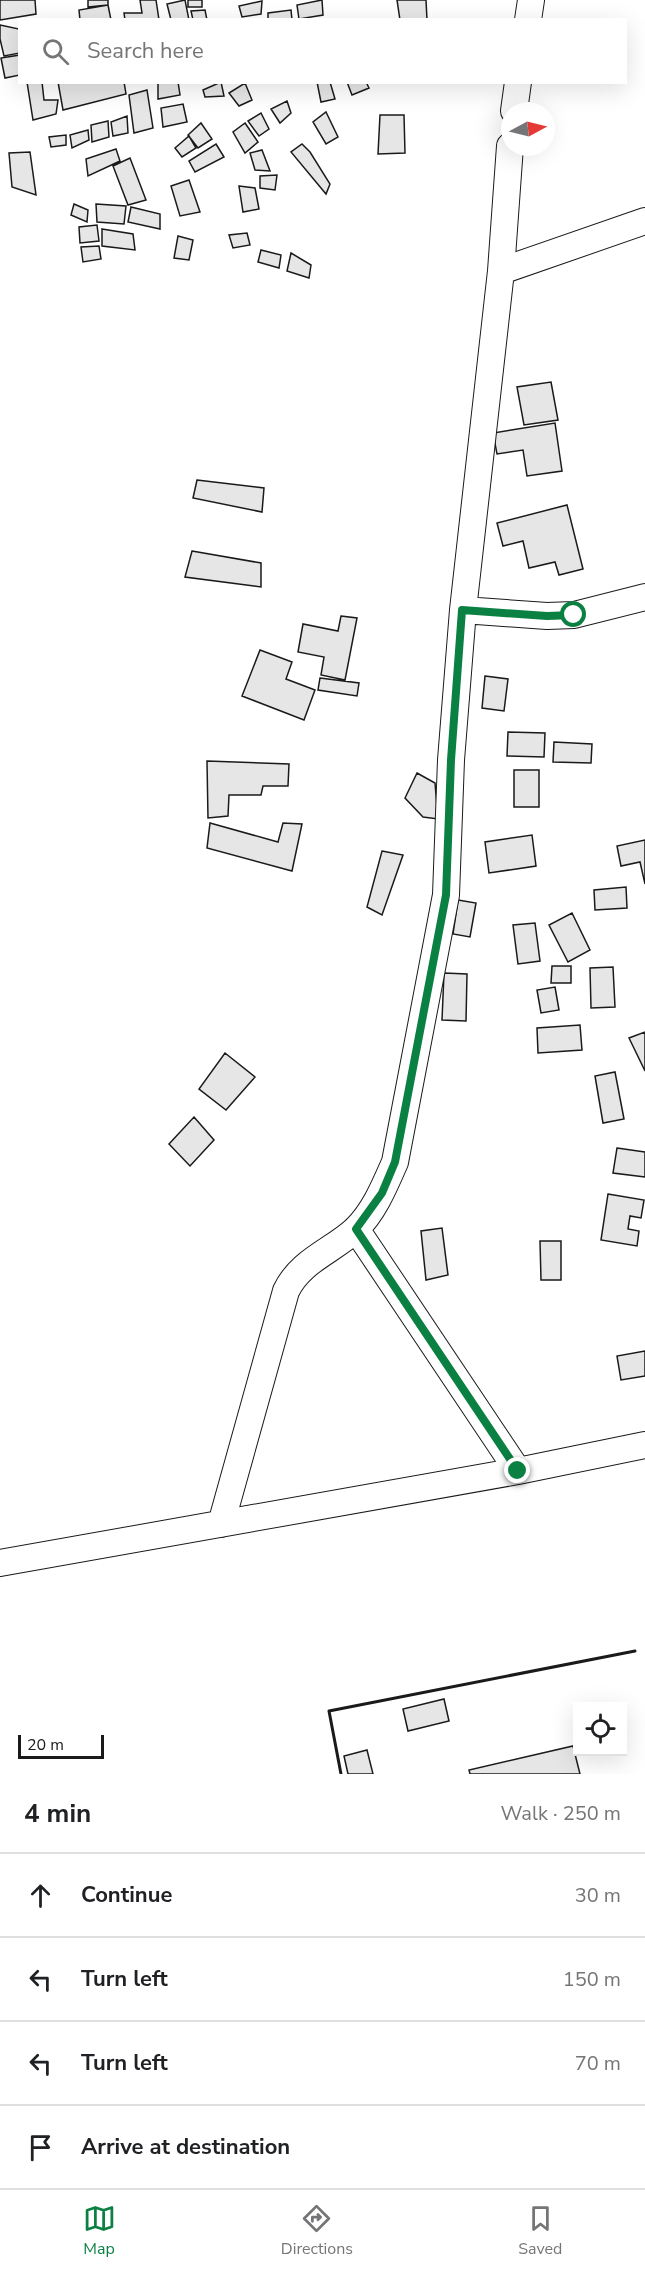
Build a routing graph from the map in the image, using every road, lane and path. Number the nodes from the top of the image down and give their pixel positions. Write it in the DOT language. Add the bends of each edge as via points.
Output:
graph roads {
  1 [pos="531,0"];
  2 [pos="528,18"];
  3 [pos="518,84"];
  4 [pos="515,102"];
  5 [pos="509,156"];
  6 [pos="645,221"];
  7 [pos="501,271"];
  8 [pos="645,597"];
  9 [pos="462,610"];
  10 [pos="356,1229"];
  11 [pos="645,1445"];
  12 [pos="518,1471"];
  13 [pos="221,1524"];
  14 [pos="0,1563"];
  1 -- 2 [label="street"];
  3 -- 4 [label="street"];
  5 -- 7 [label="street"];
  6 -- 7 [label="street"];
  7 -- 9 [label="street"];
  8 -- 9 [label="street" via="574,615"];
  9 -- 10 [label="street" via="446,895 395,1162 382,1193"];
  10 -- 12 [label="street"];
  10 -- 13 [label="street" via="302,1268 286,1291"];
  11 -- 12 [label="street"];
  12 -- 13 [label="street"];
  13 -- 14 [label="street"];
}
